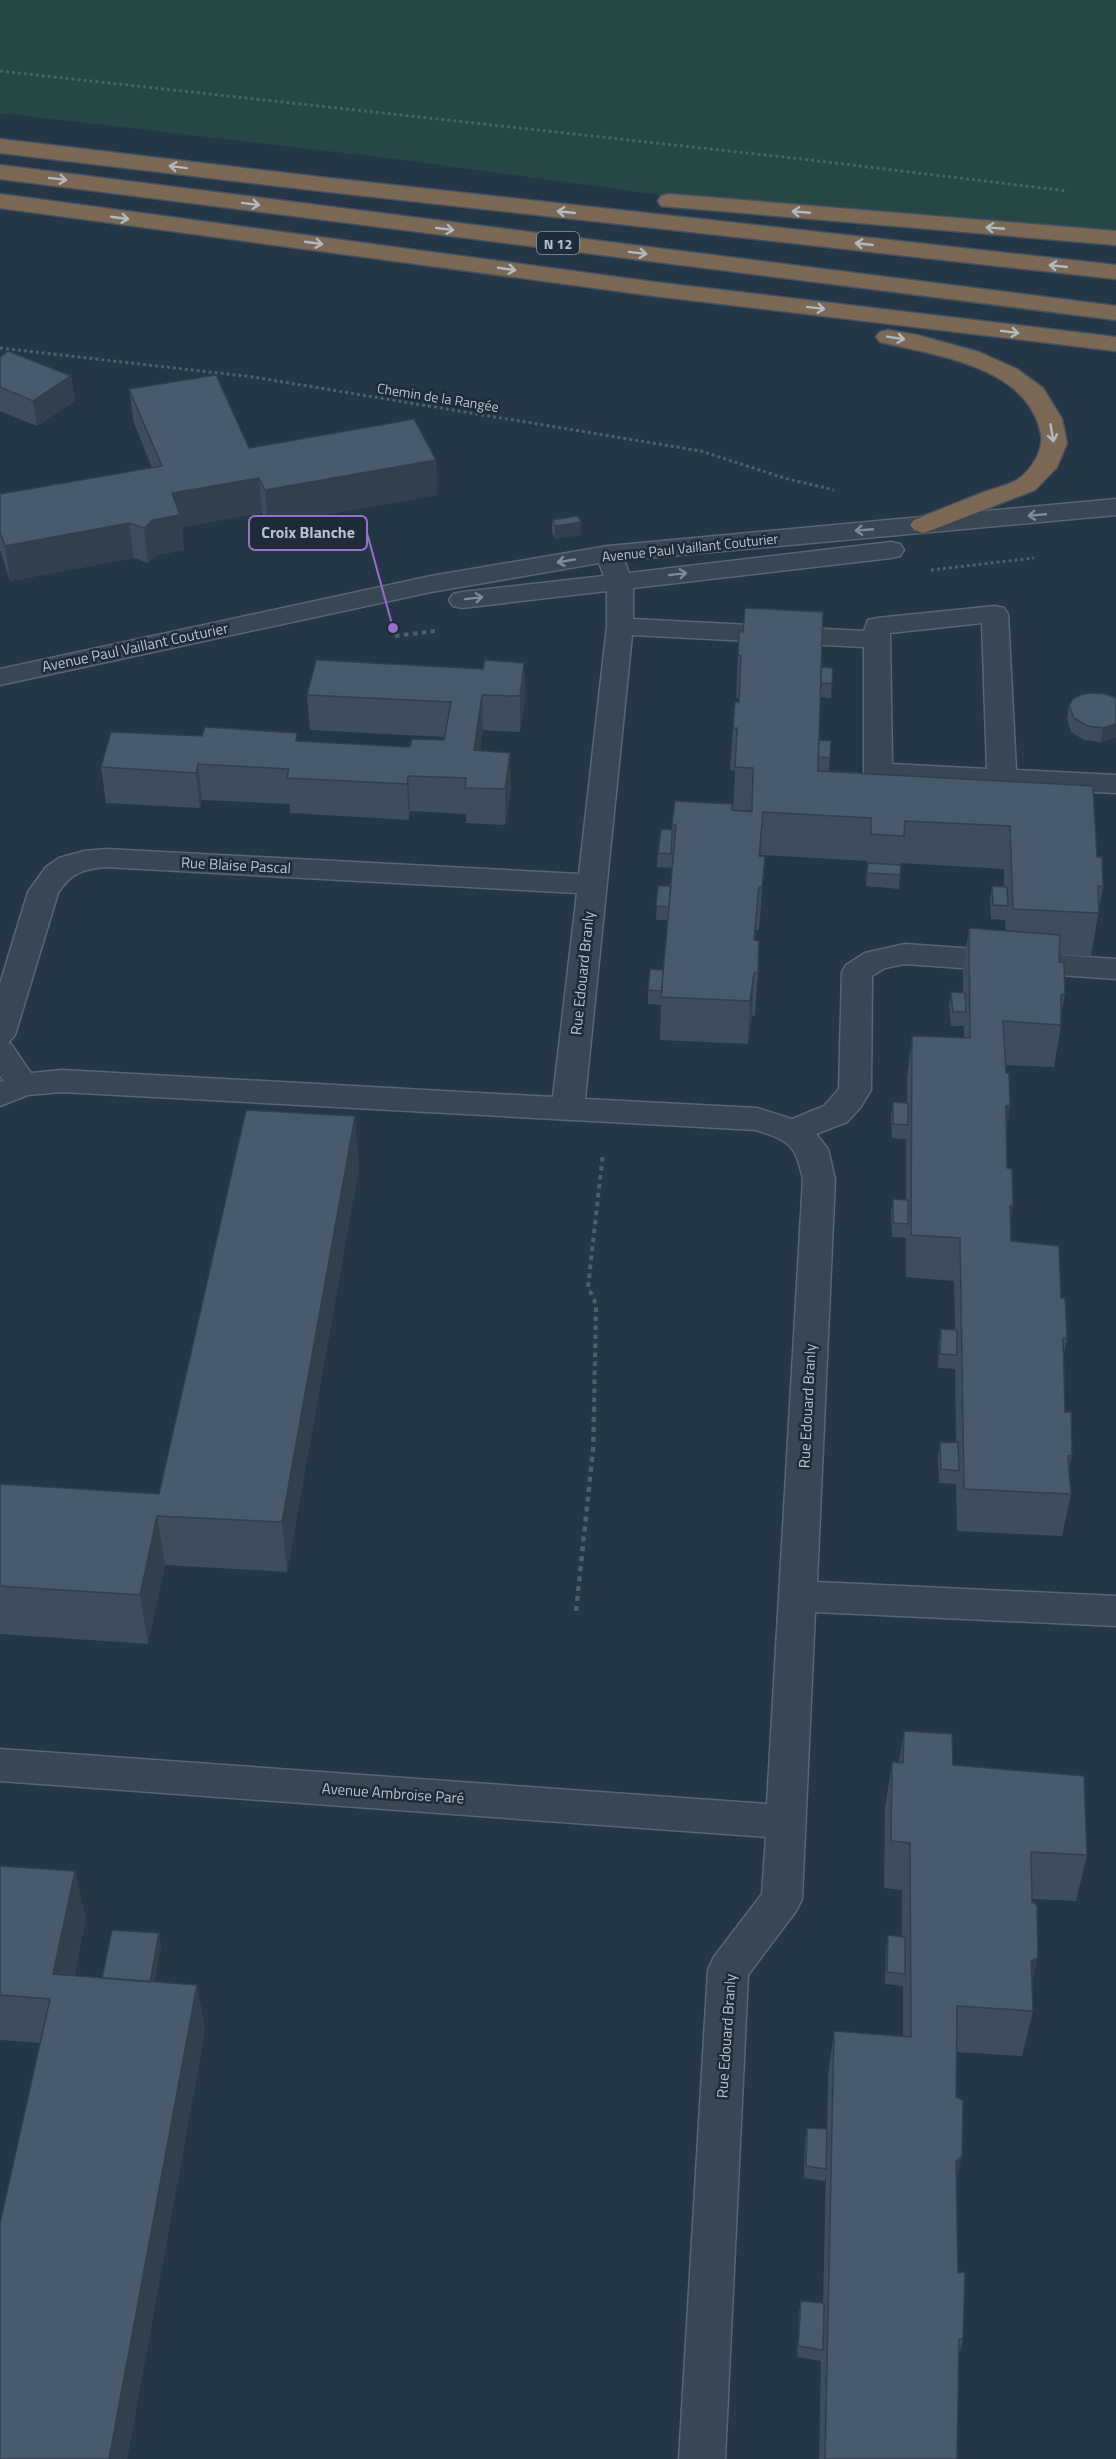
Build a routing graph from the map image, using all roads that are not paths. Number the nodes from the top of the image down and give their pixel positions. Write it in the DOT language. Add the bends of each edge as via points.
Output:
graph roads {
  1 [pos="0,146"];
  2 [pos="0,171"];
  3 [pos="320,184"];
  4 [pos="0,201"];
  5 [pos="1116,238"];
  6 [pos="1116,272"];
  7 [pos="654,289"];
  8 [pos="1116,313"];
  9 [pos="1116,344"];
  10 [pos="1116,507"];
  11 [pos="923,525"];
  12 [pos="1116,525"];
  13 [pos="614,567"];
  14 [pos="620,626"];
  15 [pos="877,640"];
  16 [pos="0,676"];
  17 [pos="1002,778"];
  18 [pos="1116,784"];
  19 [pos="592,885"];
  20 [pos="1116,969"];
  21 [pos="0,1035"];
  22 [pos="0,1052"];
  23 [pos="11,1090"];
  24 [pos="568,1108"];
  25 [pos="791,1131"];
  26 [pos="797,1596"];
  27 [pos="1116,1611"];
  28 [pos="0,1765"];
  29 [pos="786,1822"];
  30 [pos="702,2459"];
  3 -- 1 [label="highway, N 12, one-way"];
  2 -- 8 [label="highway, N 12, one-way"];
  5 -- 3 [label="highway, one-way" via="434,181"];
  6 -- 3 [label="highway, N 12, one-way"];
  4 -- 7 [label="highway, one-way"];
  7 -- 9 [label="highway, one-way"];
  7 -- 11 [label="highway, one-way" via="740,314 917,342 971,357 1008,374 1034,393 1050,419 1054,442 1044,467 1026,485"];
  10 -- 11 [label="street, Avenue Paul Vaillant Couturier, one-way"];
  11 -- 13 [label="street, Avenue Paul Vaillant Couturier, one-way"];
  13 -- 12 [label="street, Avenue Paul Vaillant Couturier, one-way"];
  13 -- 14 [label="street, Rue Edouard Branly"];
  13 -- 16 [label="street, Avenue Paul Vaillant Couturier" via="440,602 269,618"];
  14 -- 15 [label="street"];
  14 -- 19 [label="street, Rue Edouard Branly"];
  15 -- 17 [label="street" via="878,772"];
  15 -- 17 [label="street" via="877,626 995,614"];
  17 -- 18 [label="street"];
  19 -- 21 [label="street, Rue Blaise Pascal" via="106,858 77,860 56,872 43,892"];
  19 -- 24 [label="street, Rue Edouard Branly"];
  20 -- 25 [label="street" via="905,954 876,960 857,972 855,1090 833,1117"];
  22 -- 23 [label="street"];
  23 -- 24 [label="street" via="62,1081"];
  24 -- 25 [label="street, Rue Edouard Branly" via="757,1119"];
  25 -- 26 [label="street, Rue Edouard Branly" via="812,1149 819,1179"];
  26 -- 27 [label="street"];
  26 -- 29 [label="street, Rue Edouard Branly"];
  28 -- 29 [label="street, Avenue Ambroise Paré"];
  29 -- 30 [label="street, Rue Edouard Branly" via="782,1899 728,1970"];
}
